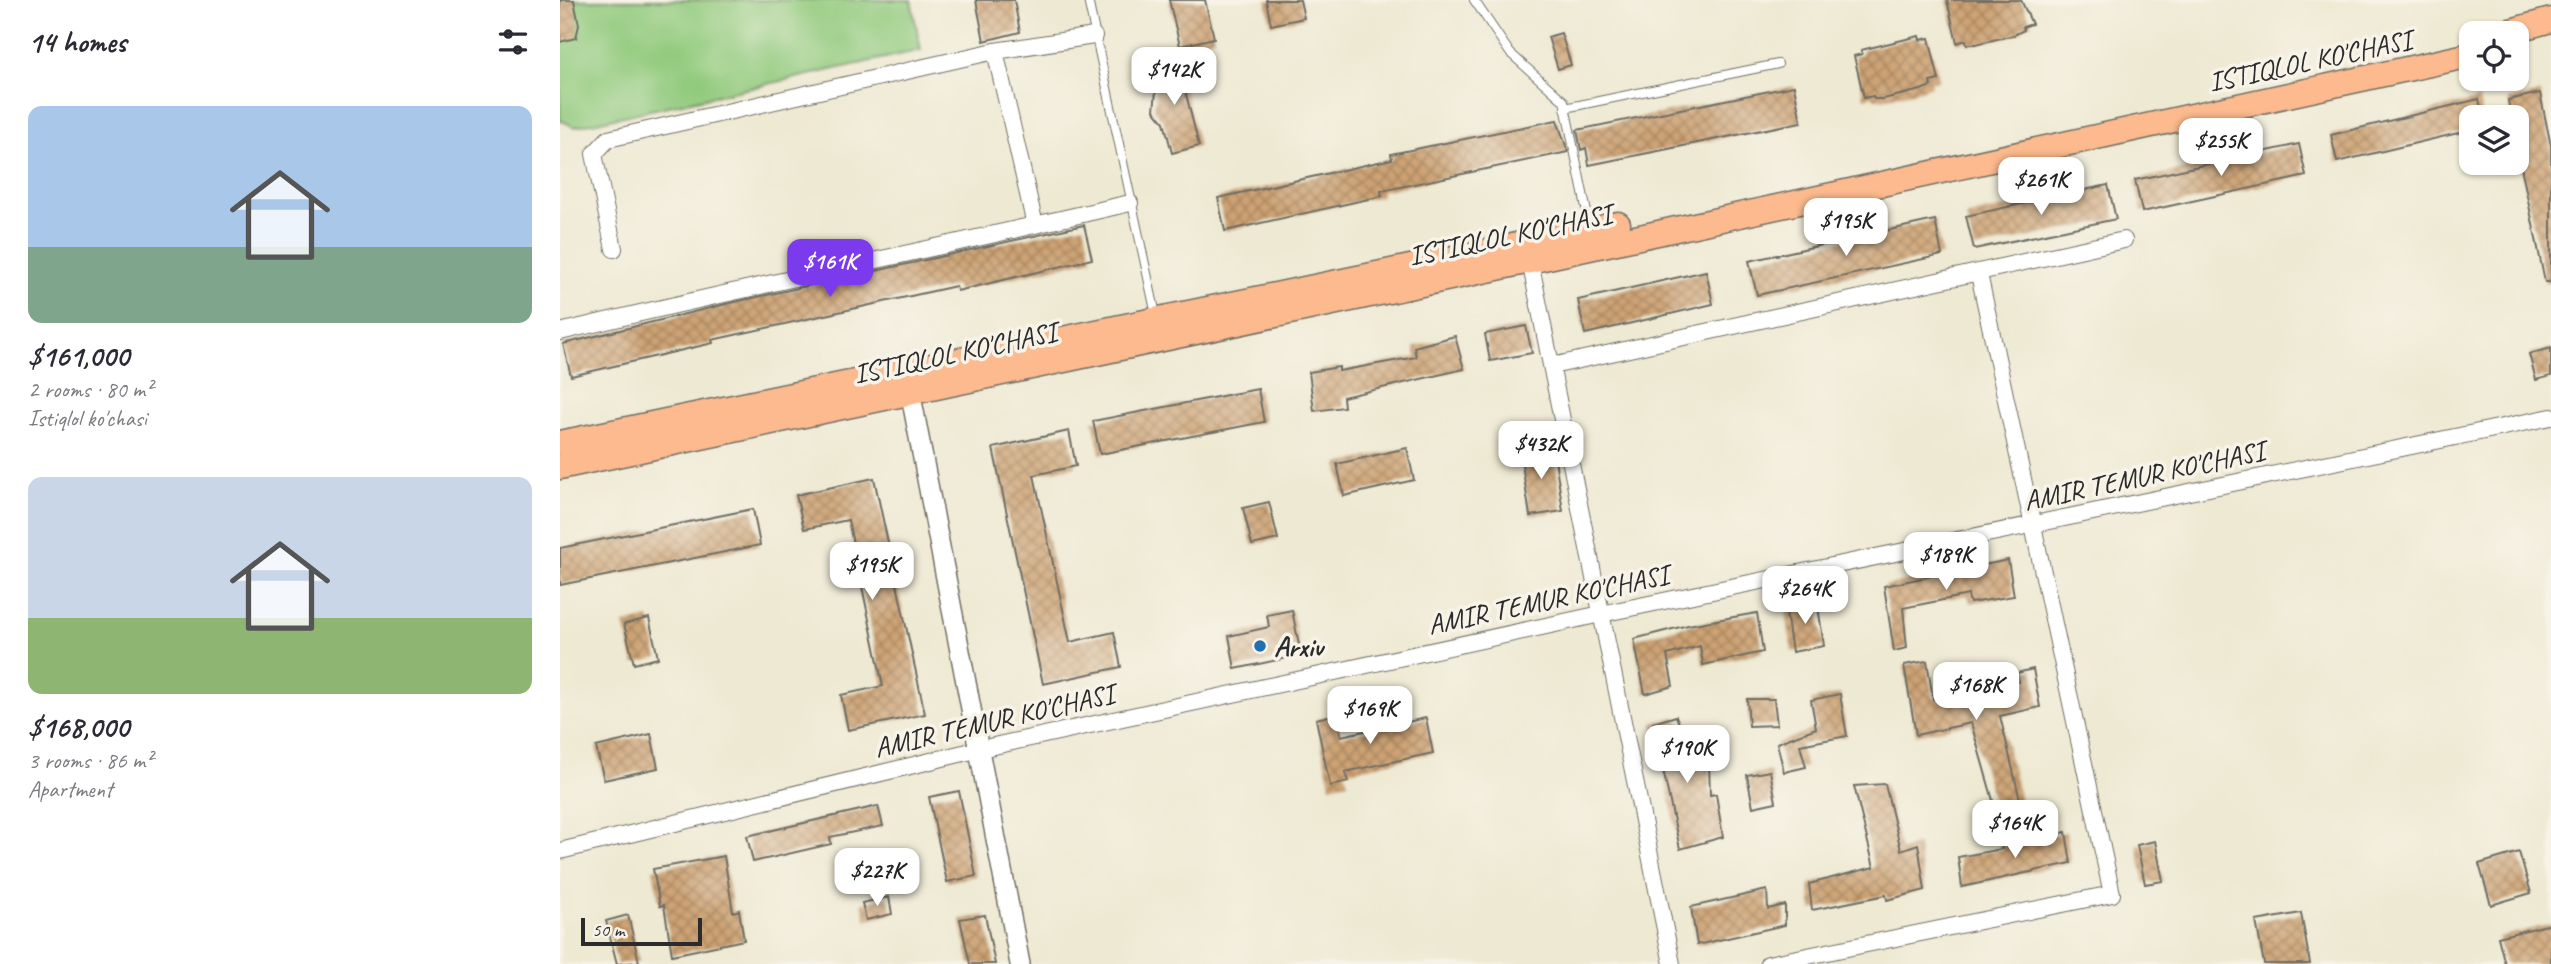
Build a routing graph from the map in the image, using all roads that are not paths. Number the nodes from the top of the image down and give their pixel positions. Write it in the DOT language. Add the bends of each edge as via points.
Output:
graph roads {
  1 [pos="1088,0"];
  2 [pos="1474,0"];
  3 [pos="2551,20"];
  4 [pos="2529,26"];
  5 [pos="1094,36"];
  6 [pos="2551,37"];
  7 [pos="2529,42"];
  8 [pos="2459,43"];
  9 [pos="995,51"];
  10 [pos="2459,58"];
  11 [pos="1778,64"];
  12 [pos="1565,108"];
  13 [pos="1130,202"];
  14 [pos="1035,225"];
  15 [pos="1591,230"];
  16 [pos="2124,240"];
  17 [pos="614,248"];
  18 [pos="1530,261"];
  19 [pos="1979,274"];
  20 [pos="1159,328"];
  21 [pos="560,332"];
  22 [pos="1552,366"];
  23 [pos="909,382"];
  24 [pos="2551,417"];
  25 [pos="560,443"];
  26 [pos="560,467"];
  27 [pos="2034,525"];
  28 [pos="1601,614"];
  29 [pos="981,749"];
  30 [pos="560,851"];
  31 [pos="1020,964"];
  32 [pos="1672,964"];
  33 [pos="1768,964"];
  1 -- 5 [label="lane"];
  2 -- 12 [label="lane" via="1510,53 1564,101"];
  3 -- 4 [label="main road"];
  5 -- 9 [label="street"];
  5 -- 13 [label="lane"];
  6 -- 7 [label="main road"];
  8 -- 15 [label="main road, ISTIQLOL KO'CHASI"];
  9 -- 14 [label="street"];
  9 -- 17 [label="street" via="608,139 594,155"];
  10 -- 18 [label="main road, ISTIQLOL KO'CHASI"];
  11 -- 12 [label="lane"];
  12 -- 15 [label="lane"];
  13 -- 14 [label="street"];
  13 -- 20 [label="lane"];
  14 -- 21 [label="street"];
  15 -- 20 [label="main road, ISTIQLOL KO'CHASI"];
  16 -- 19 [label="street"];
  18 -- 20 [label="main road, ISTIQLOL KO'CHASI"];
  18 -- 22 [label="street"];
  19 -- 22 [label="street"];
  19 -- 27 [label="street"];
  20 -- 23 [label="main road, ISTIQLOL KO'CHASI"];
  22 -- 28 [label="street"];
  23 -- 25 [label="main road, ISTIQLOL KO'CHASI"];
  23 -- 26 [label="main road, ISTIQLOL KO'CHASI"];
  23 -- 29 [label="street"];
  24 -- 27 [label="street, AMIR TEMUR KO'CHASI"];
  27 -- 28 [label="street, AMIR TEMUR KO'CHASI"];
  27 -- 33 [label="street" via="2112,894"];
  28 -- 29 [label="street, AMIR TEMUR KO'CHASI"];
  28 -- 32 [label="street"];
  29 -- 30 [label="street, AMIR TEMUR KO'CHASI"];
  29 -- 31 [label="street"];
}
